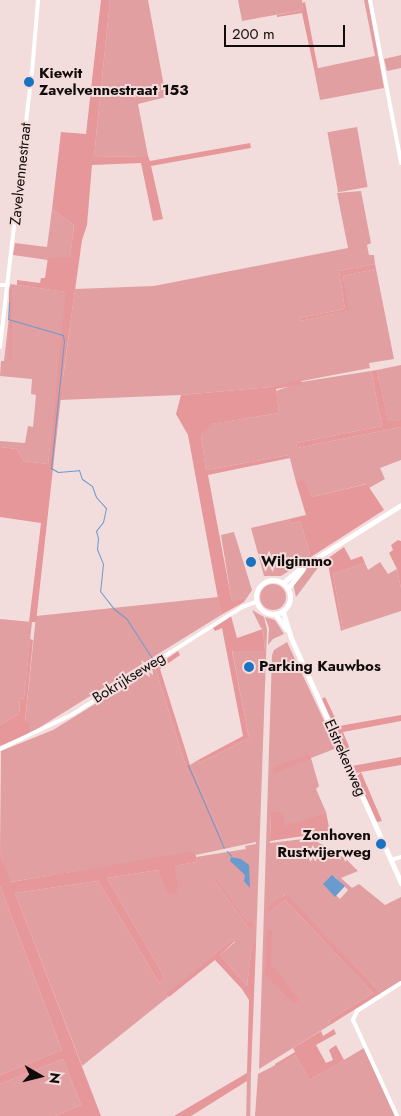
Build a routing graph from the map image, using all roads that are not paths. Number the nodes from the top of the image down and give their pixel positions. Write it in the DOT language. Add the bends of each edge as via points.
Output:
graph roads {
  1 [pos="38,0"];
  2 [pos="370,0"];
  3 [pos="401,163"];
  4 [pos="0,284"];
  5 [pos="8,285"];
  6 [pos="0,347"];
  7 [pos="401,505"];
  8 [pos="305,566"];
  9 [pos="283,583"];
  10 [pos="288,588"];
  11 [pos="256,602"];
  12 [pos="283,612"];
  13 [pos="276,615"];
  14 [pos="289,633"];
  15 [pos="0,748"];
  16 [pos="401,857"];
  17 [pos="391,860"];
  18 [pos="401,883"];
  19 [pos="401,984"];
  20 [pos="397,1116"];
  1 -- 5 [label="street, Zavelvennestraat"];
  2 -- 3 [label="street"];
  4 -- 5 [label="street"];
  5 -- 6 [label="street, Zavelvennestraat"];
  7 -- 8 [label="street"];
  8 -- 9 [label="street"];
  8 -- 10 [label="street"];
  9 -- 10 [label="street"];
  9 -- 11 [label="street" via="269,580 261,585 256,593"];
  10 -- 12 [label="street" via="291,598"];
  11 -- 13 [label="street" via="264,612"];
  11 -- 15 [label="street, Bokrijkseweg" via="242,607 73,714"];
  12 -- 13 [label="street"];
  12 -- 14 [label="street, Elstrekenweg"];
  13 -- 14 [label="street, Elstrekenweg"];
  14 -- 17 [label="street, Elstrekenweg"];
  16 -- 17 [label="street"];
  17 -- 18 [label="street, Elstrekenweg"];
  19 -- 20 [label="street" via="357,1012 353,1020"];
}
